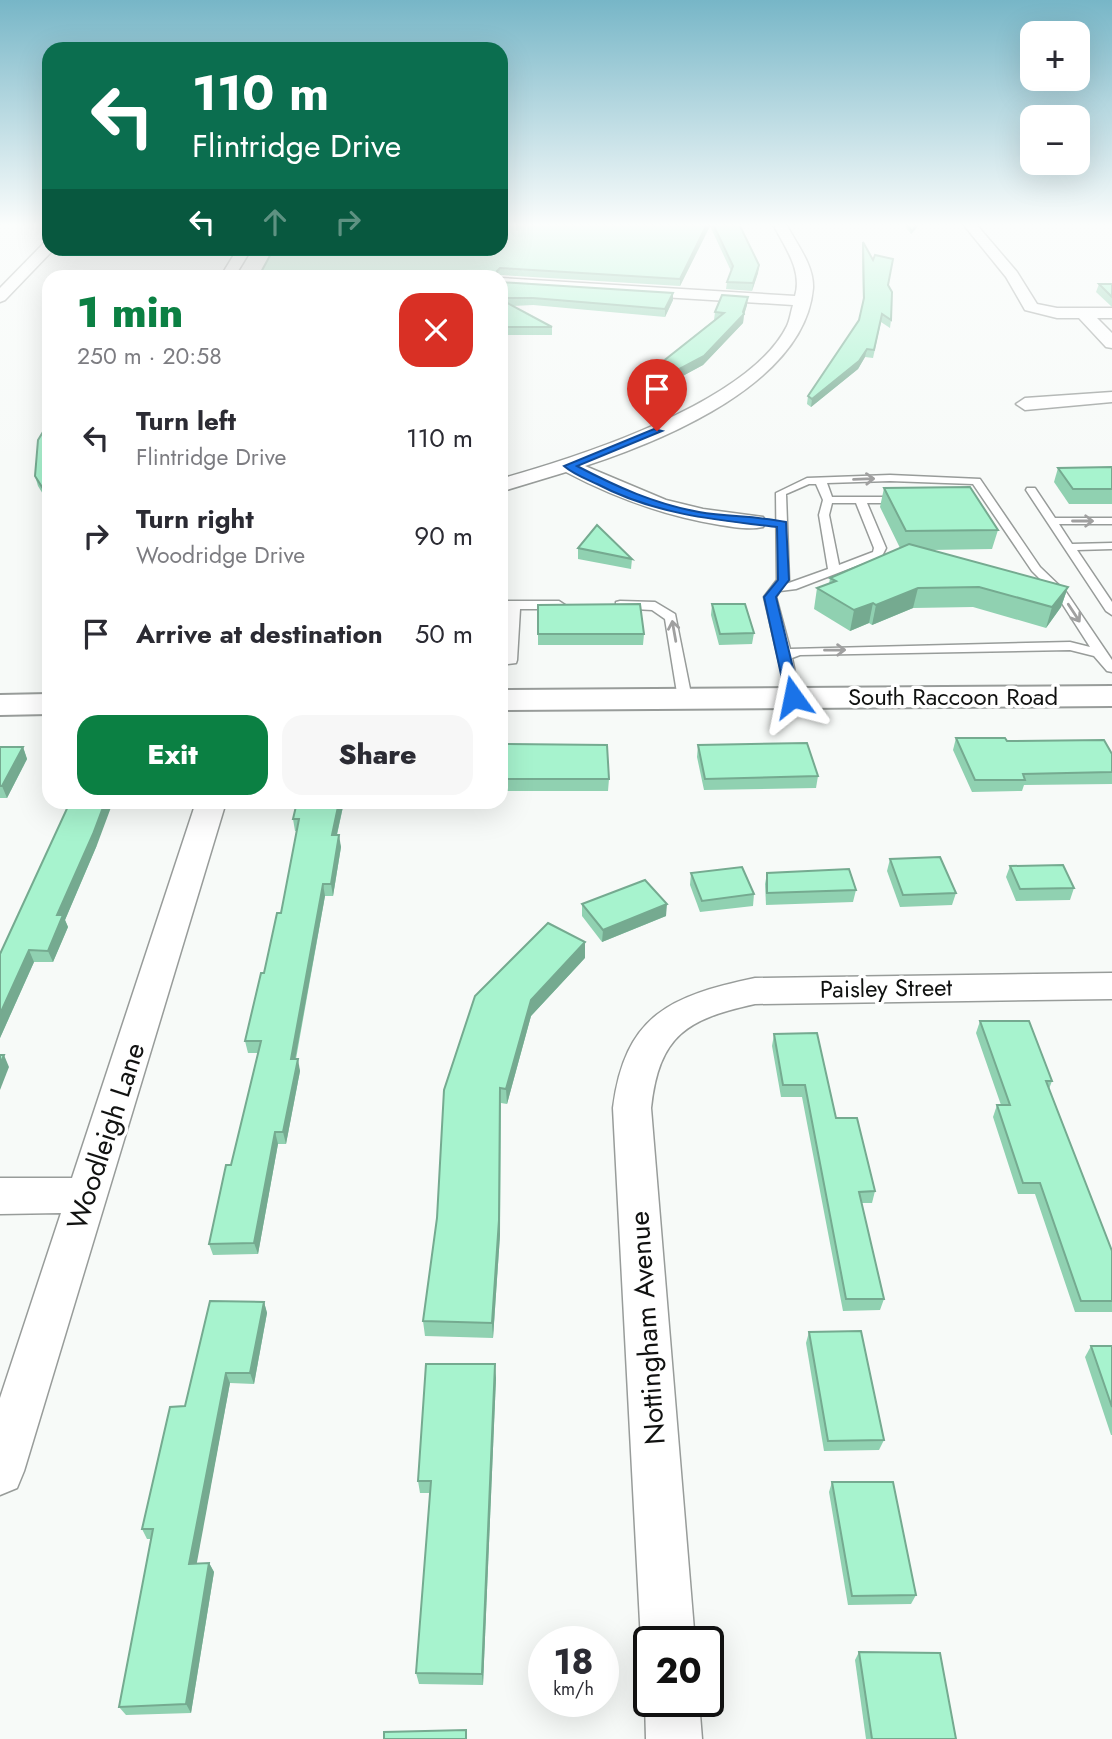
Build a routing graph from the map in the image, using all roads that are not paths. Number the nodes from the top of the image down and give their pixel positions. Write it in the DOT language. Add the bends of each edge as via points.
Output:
graph roads {
  1 [pos="802,305"];
  2 [pos="1030,305"];
  3 [pos="1083,313"];
  4 [pos="1112,313"];
  5 [pos="1112,343"];
  6 [pos="1112,397"];
  7 [pos="1025,404"];
  8 [pos="569,466"];
  9 [pos="820,480"];
  10 [pos="508,484"];
  11 [pos="1031,490"];
  12 [pos="975,499"];
  13 [pos="988,499"];
  14 [pos="828,500"];
  15 [pos="860,500"];
  16 [pos="911,500"];
  17 [pos="1054,521"];
  18 [pos="1112,521"];
  19 [pos="755,522"];
  20 [pos="782,524"];
  21 [pos="1112,546"];
  22 [pos="1069,547"];
  23 [pos="834,572"];
  24 [pos="777,588"];
  25 [pos="508,605"];
  26 [pos="514,605"];
  27 [pos="568,605"];
  28 [pos="608,605"];
  29 [pos="1112,611"];
  30 [pos="786,658"];
  31 [pos="508,660"];
  32 [pos="1110,683"];
  33 [pos="793,697"];
  34 [pos="685,698"];
  35 [pos="508,700"];
  36 [pos="42,704"];
  37 [pos="0,705"];
  38 [pos="209,809"];
  39 [pos="1112,986"];
  40 [pos="667,1025"];
  41 [pos="87,1195"];
  42 [pos="0,1196"];
  43 [pos="0,1471"];
  44 [pos="667,1626"];
  45 [pos="673,1717"];
  46 [pos="674,1739"];
  1 -- 8 [label="street" via="790,336 776,354 721,398 632,442"];
  2 -- 3 [label="street" via="1048,312"];
  3 -- 4 [label="street"];
  3 -- 5 [label="street"];
  6 -- 7 [label="street"];
  8 -- 10 [label="street"];
  8 -- 19 [label="street" via="652,504"];
  9 -- 13 [label="lane, one-way" via="976,481"];
  9 -- 14 [label="lane"];
  9 -- 20 [label="lane" via="781,492"];
  11 -- 17 [label="lane"];
  12 -- 13 [label="lane"];
  13 -- 32 [label="lane, one-way" via="1036,569 1062,595"];
  14 -- 15 [label="lane"];
  14 -- 23 [label="lane" via="824,515"];
  15 -- 16 [label="lane"];
  15 -- 23 [label="lane" via="880,548 878,554"];
  17 -- 18 [label="lane, one-way"];
  17 -- 22 [label="lane"];
  19 -- 20 [label="lane"];
  20 -- 24 [label="lane" via="783,580"];
  21 -- 22 [label="lane"];
  22 -- 29 [label="lane"];
  23 -- 24 [label="lane"];
  24 -- 30 [label="lane" via="770,597"];
  25 -- 26 [label="lane"];
  26 -- 27 [label="lane"];
  26 -- 31 [label="lane"];
  34 -- 28 [label="lane, one-way" via="668,613 648,605"];
  30 -- 32 [label="lane, one-way" via="800,651 1070,646 1084,648"];
  30 -- 33 [label="lane"];
  32 -- 33 [label="street, South Raccoon Road"];
  33 -- 34 [label="street, South Raccoon Road"];
  34 -- 35 [label="street, South Raccoon Road"];
  36 -- 37 [label="street"];
  38 -- 41 [label="street, Woodleigh Lane"];
  39 -- 40 [label="street, Paisley Street" via="755,991 696,1006"];
  40 -- 44 [label="street, Nottingham Avenue" via="647,1047 636,1071 632,1108"];
  41 -- 42 [label="street"];
  41 -- 43 [label="street, Woodleigh Lane"];
  45 -- 46 [label="street"];
}
